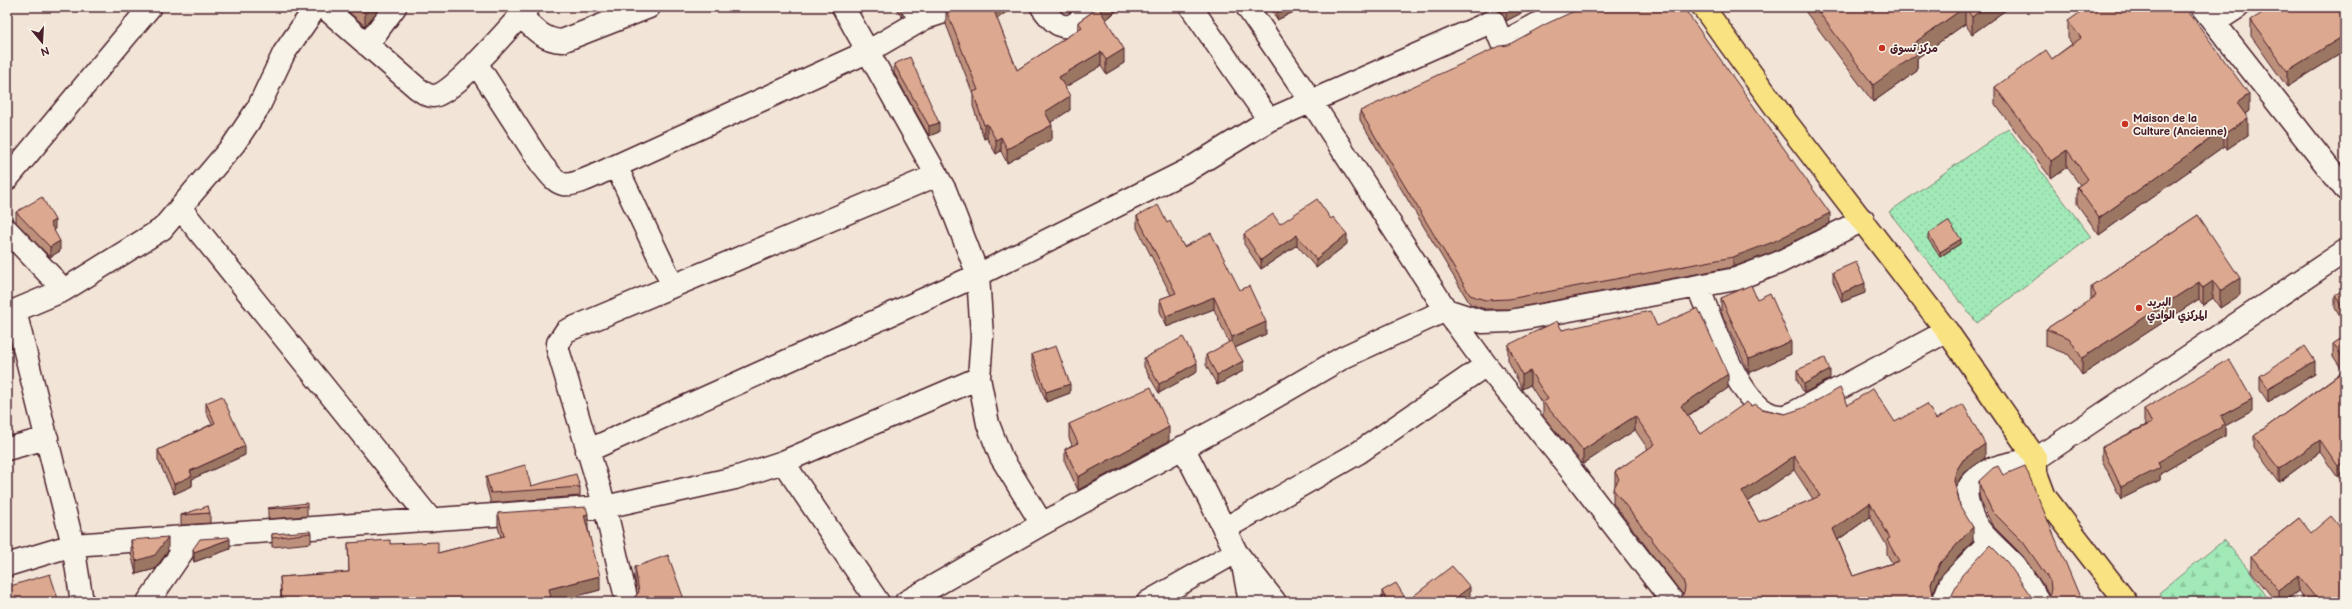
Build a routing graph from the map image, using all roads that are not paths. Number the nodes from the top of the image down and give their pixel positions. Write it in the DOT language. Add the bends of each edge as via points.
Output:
graph roads {
  1 [pos="150,7"];
  2 [pos="316,7"];
  3 [pos="324,7"];
  4 [pos="395,7"];
  5 [pos="649,7"];
  6 [pos="844,7"];
  7 [pos="959,7"];
  8 [pos="1042,7"];
  9 [pos="1096,7"];
  10 [pos="1191,7"];
  11 [pos="1247,7"];
  12 [pos="1569,7"];
  13 [pos="2238,7"];
  14 [pos="1708,9"];
  15 [pos="524,11"];
  16 [pos="918,12"];
  17 [pos="1488,14"];
  18 [pos="2209,15"];
  19 [pos="367,45"];
  20 [pos="867,52"];
  21 [pos="476,63"];
  22 [pos="1311,102"];
  23 [pos="1269,120"];
  24 [pos="616,166"];
  25 [pos="937,175"];
  26 [pos="7,180"];
  27 [pos="2345,189"];
  28 [pos="181,209"];
  29 [pos="1863,220"];
  30 [pos="7,230"];
  31 [pos="2345,251"];
  32 [pos="978,275"];
  33 [pos="672,286"];
  34 [pos="1698,287"];
  35 [pos="64,290"];
  36 [pos="1446,310"];
  37 [pos="11,313"];
  38 [pos="1947,331"];
  39 [pos="1486,365"];
  40 [pos="979,378"];
  41 [pos="47,438"];
  42 [pos="1183,448"];
  43 [pos="7,449"];
  44 [pos="587,451"];
  45 [pos="2036,459"];
  46 [pos="783,462"];
  47 [pos="605,507"];
  48 [pos="431,520"];
  49 [pos="1042,524"];
  50 [pos="1224,529"];
  51 [pos="193,536"];
  52 [pos="1989,542"];
  53 [pos="73,544"];
  54 [pos="1239,557"];
  55 [pos="7,565"];
  56 [pos="82,602"];
  57 [pos="148,602"];
  58 [pos="627,602"];
  59 [pos="878,602"];
  60 [pos="906,602"];
  61 [pos="1148,602"];
  62 [pos="1250,602"];
  63 [pos="1275,602"];
  64 [pos="1673,602"];
  65 [pos="1943,602"];
  66 [pos="2039,602"];
  67 [pos="2126,602"];
  1 -- 26 [label="street"];
  2 -- 28 [label="street" via="284,53 258,108 234,144"];
  3 -- 19 [label="street"];
  4 -- 19 [label="street"];
  5 -- 15 [label="street" via="562,42 552,41 543,36"];
  6 -- 20 [label="street"];
  7 -- 16 [label="street"];
  8 -- 9 [label="street" via="1056,24 1064,27 1073,26"];
  10 -- 23 [label="street"];
  11 -- 22 [label="street"];
  12 -- 17 [label="street" via="1502,42"];
  13 -- 18 [label="street"];
  14 -- 29 [label="main road" via="1787,123"];
  15 -- 21 [label="street"];
  16 -- 20 [label="street"];
  17 -- 22 [label="street"];
  18 -- 27 [label="street"];
  19 -- 21 [label="street" via="427,95 433,96 451,87"];
  20 -- 24 [label="street"];
  20 -- 25 [label="street"];
  21 -- 24 [label="street" via="542,165 555,179 563,184 580,181"];
  22 -- 23 [label="street"];
  22 -- 36 [label="street"];
  23 -- 32 [label="street" via="1188,170"];
  24 -- 33 [label="street"];
  25 -- 32 [label="street" via="956,214"];
  25 -- 33 [label="street"];
  28 -- 35 [label="street" via="162,229"];
  28 -- 48 [label="street"];
  29 -- 34 [label="street" via="1761,270 1736,279"];
  29 -- 38 [label="main road"];
  30 -- 35 [label="street"];
  31 -- 45 [label="street"];
  32 -- 40 [label="street" via="982,337"];
  32 -- 44 [label="street"];
  33 -- 44 [label="street" via="566,331 562,335 558,350"];
  34 -- 36 [label="street" via="1510,321 1484,322"];
  34 -- 38 [label="street" via="1738,384 1754,404 1767,413 1780,416 1797,411"];
  35 -- 37 [label="street"];
  36 -- 39 [label="street"];
  36 -- 42 [label="street" via="1344,357"];
  37 -- 41 [label="street"];
  38 -- 45 [label="main road"];
  39 -- 50 [label="street" via="1358,453"];
  39 -- 64 [label="street"];
  40 -- 46 [label="street"];
  40 -- 49 [label="street" via="988,424 1001,457"];
  41 -- 43 [label="street"];
  41 -- 53 [label="street"];
  42 -- 49 [label="street"];
  42 -- 50 [label="street"];
  44 -- 47 [label="street"];
  45 -- 52 [label="street" via="1980,473 1971,482 1966,492 1967,501 1973,520"];
  45 -- 67 [label="main road" via="2036,473 2044,497"];
  46 -- 47 [label="street" via="735,478"];
  46 -- 59 [label="street"];
  47 -- 48 [label="street"];
  47 -- 58 [label="street"];
  48 -- 51 [label="street"];
  49 -- 60 [label="street"];
  50 -- 54 [label="street"];
  51 -- 53 [label="street"];
  51 -- 57 [label="street"];
  52 -- 65 [label="street" via="1950,582"];
  52 -- 66 [label="street" via="2014,564"];
  53 -- 55 [label="street"];
  53 -- 56 [label="street"];
  54 -- 61 [label="street"];
  54 -- 62 [label="street"];
  54 -- 63 [label="street"];
}
